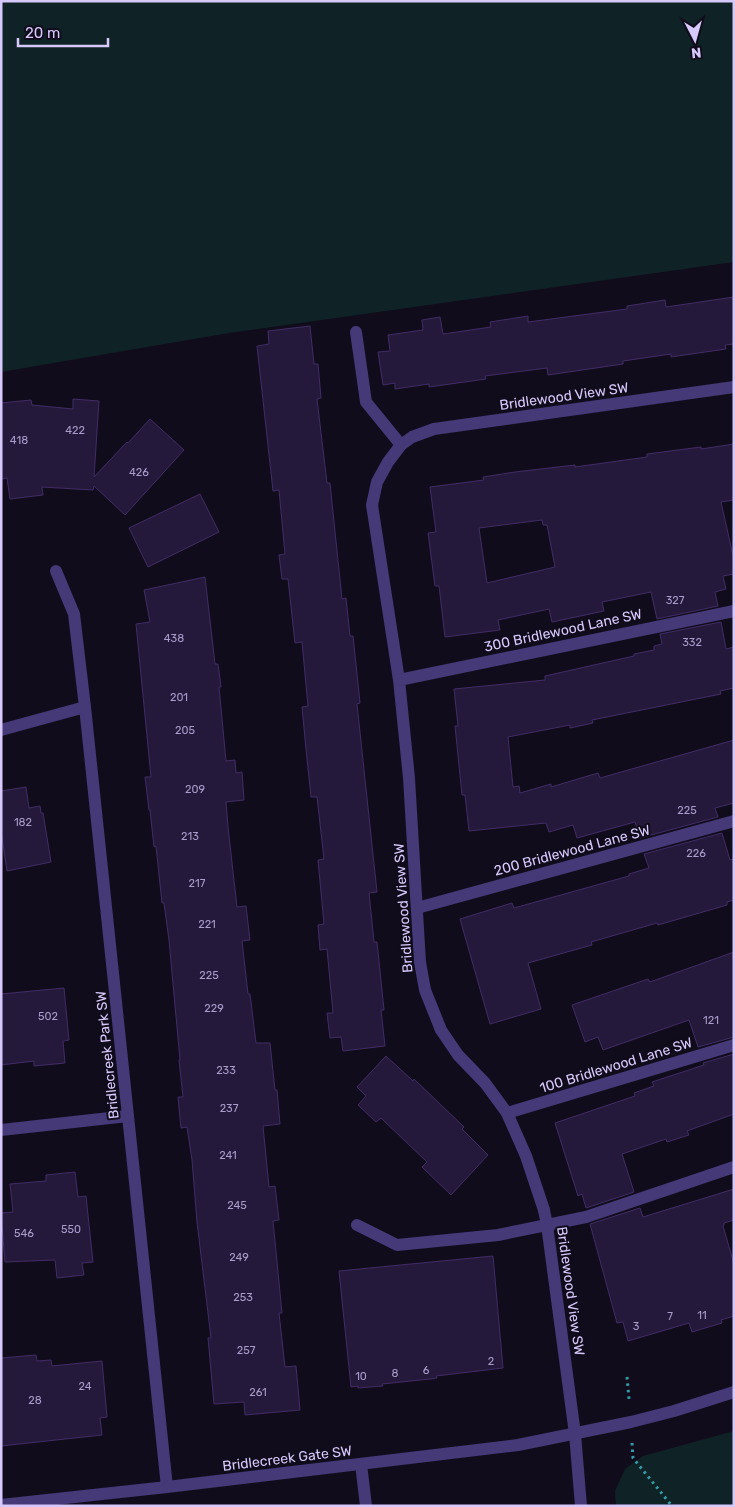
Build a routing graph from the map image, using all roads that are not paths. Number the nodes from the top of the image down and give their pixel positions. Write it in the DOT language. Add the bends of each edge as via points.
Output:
graph roads {
  1 [pos="356,332"];
  2 [pos="734,387"];
  3 [pos="401,445"];
  4 [pos="56,571"];
  5 [pos="734,611"];
  6 [pos="399,680"];
  7 [pos="85,707"];
  8 [pos="1,730"];
  9 [pos="734,821"];
  10 [pos="418,908"];
  11 [pos="734,1045"];
  12 [pos="507,1113"];
  13 [pos="128,1116"];
  14 [pos="1,1130"];
  15 [pos="734,1167"];
  16 [pos="357,1225"];
  17 [pos="548,1225"];
  18 [pos="734,1392"];
  19 [pos="574,1434"];
  20 [pos="362,1464"];
  21 [pos="167,1487"];
  22 [pos="1,1504"];
  23 [pos="366,1506"];
  24 [pos="581,1506"];
  1 -- 3 [label="street" via="366,402"];
  2 -- 3 [label="street, Bridlewood View SW" via="434,429"];
  3 -- 6 [label="street, Bridlewood View SW" via="377,482 372,505"];
  4 -- 7 [label="street, Bridlecreek Park SW" via="74,614"];
  5 -- 6 [label="street, 300 Bridlewood Lane SW"];
  6 -- 10 [label="street, Bridlewood View SW"];
  7 -- 8 [label="street"];
  7 -- 13 [label="street, Bridlecreek Park SW"];
  9 -- 10 [label="street, 200 Bridlewood Lane SW"];
  10 -- 12 [label="street, Bridlewood View SW" via="420,962 425,990 441,1030"];
  11 -- 12 [label="street, 100 Bridlewood Lane SW"];
  12 -- 17 [label="street, Bridlewood View SW" via="526,1156"];
  13 -- 14 [label="street"];
  13 -- 21 [label="street, Bridlecreek Park SW"];
  15 -- 17 [label="street" via="586,1217"];
  16 -- 17 [label="street" via="397,1245 498,1236"];
  17 -- 19 [label="street, Bridlewood View SW"];
  18 -- 19 [label="street, Bridlecreek Gate SW" via="674,1411"];
  19 -- 20 [label="street, Bridlecreek Gate SW" via="518,1445"];
  19 -- 24 [label="street, Bridlewood View SW"];
  20 -- 21 [label="street, Bridlecreek Gate SW"];
  20 -- 23 [label="street"];
  21 -- 22 [label="street, Bridlecreek Gate SW"];
}
